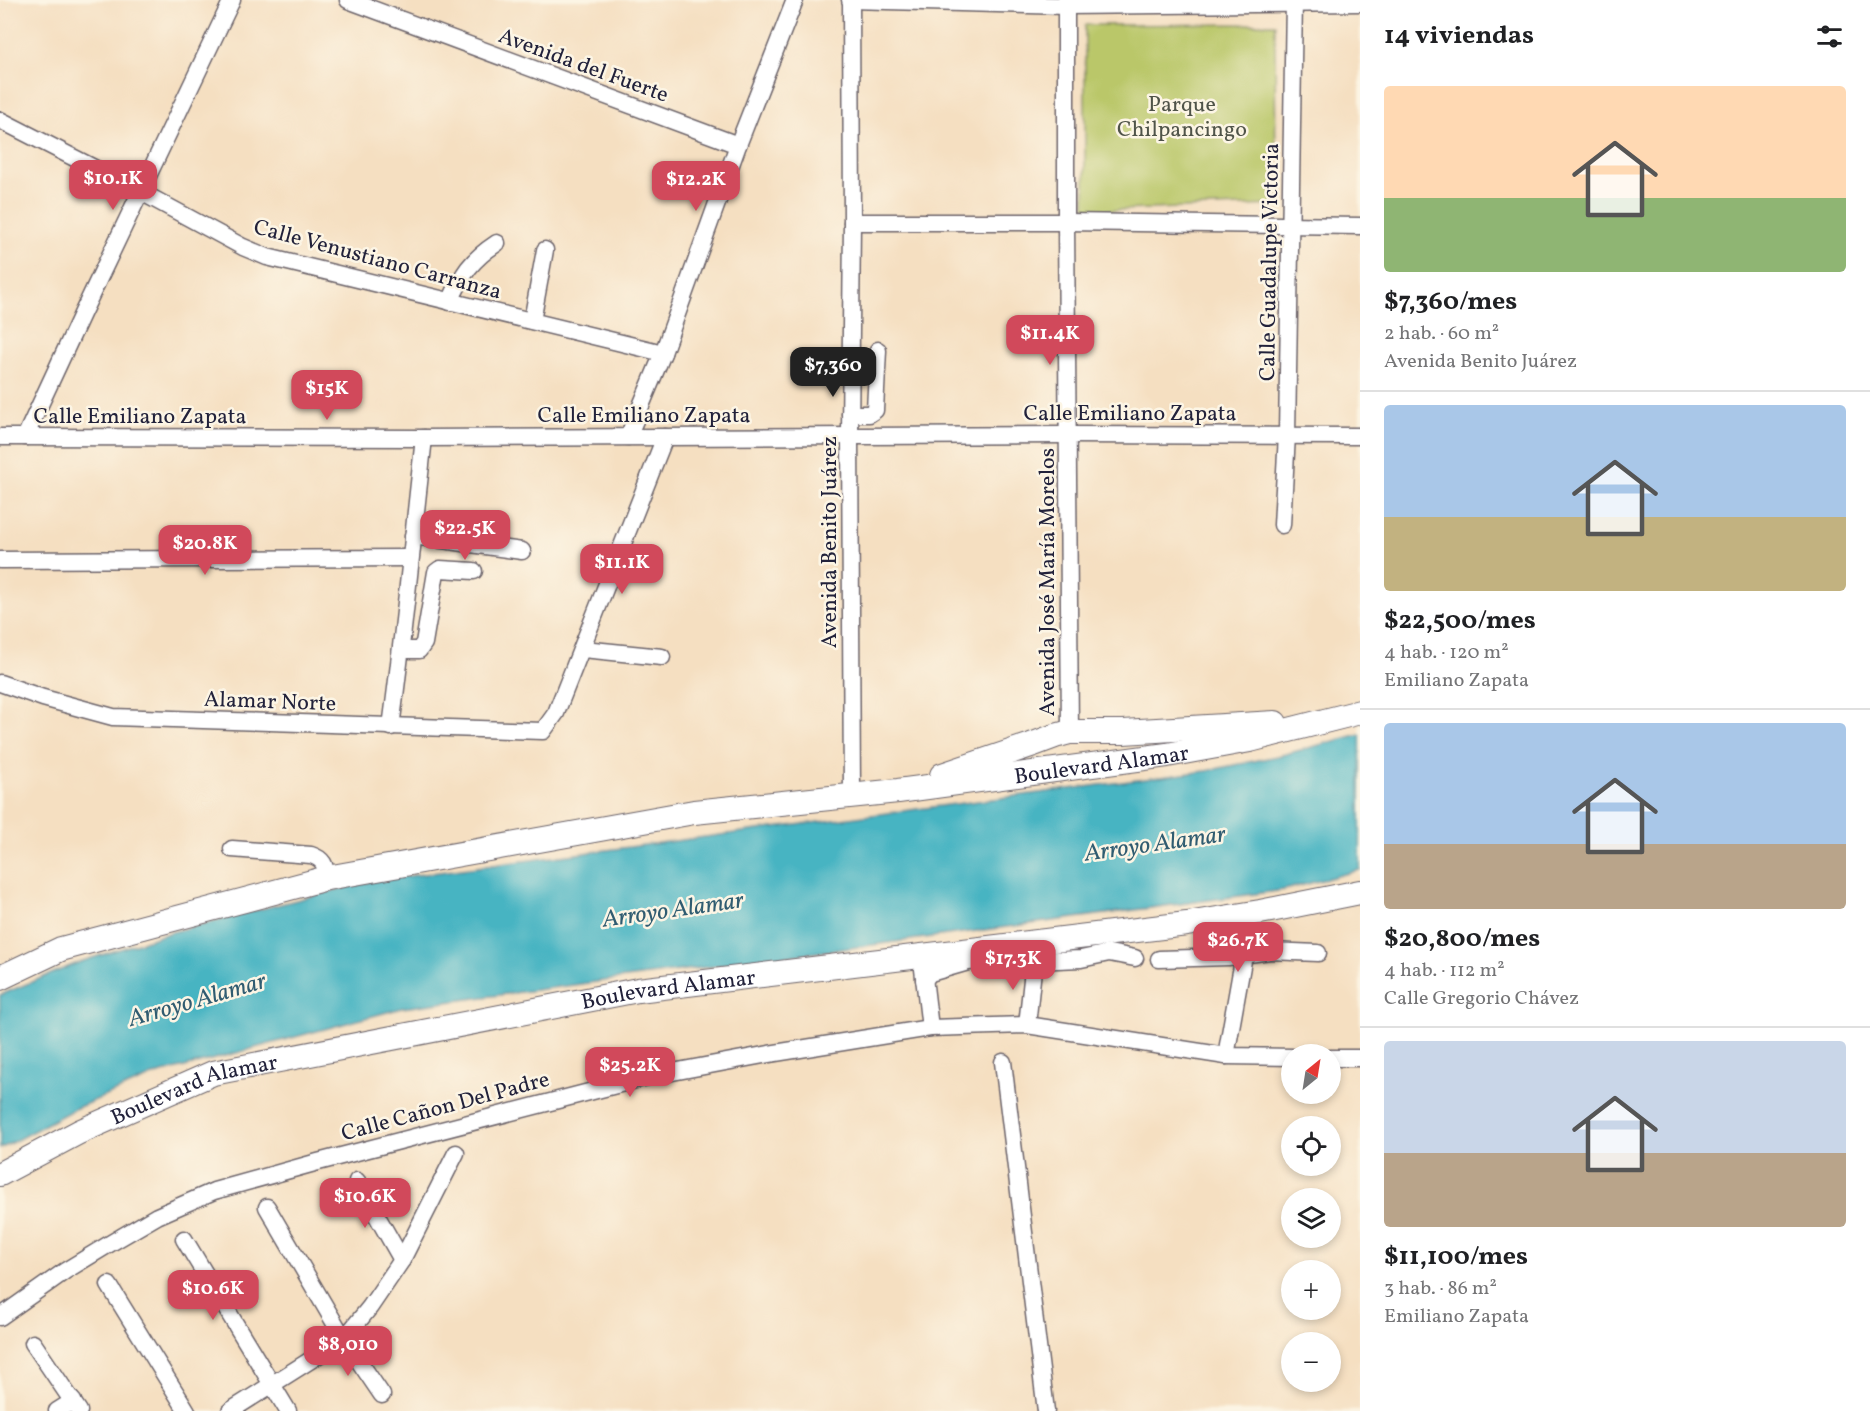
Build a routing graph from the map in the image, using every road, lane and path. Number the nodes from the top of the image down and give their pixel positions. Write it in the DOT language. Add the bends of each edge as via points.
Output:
graph roads {
  1 [pos="232,0"];
  2 [pos="348,0"];
  3 [pos="795,0"];
  4 [pos="851,0"];
  5 [pos="1294,2"];
  6 [pos="1066,3"];
  7 [pos="1360,3"];
  8 [pos="0,120"];
  9 [pos="738,145"];
  10 [pos="141,192"];
  11 [pos="852,222"];
  12 [pos="1066,222"];
  13 [pos="1290,225"];
  14 [pos="1360,226"];
  15 [pos="497,243"];
  16 [pos="545,250"];
  17 [pos="450,302"];
  18 [pos="532,321"];
  19 [pos="878,350"];
  20 [pos="663,353"];
  21 [pos="850,414"];
  22 [pos="850,435"];
  23 [pos="1068,435"];
  24 [pos="1287,435"];
  25 [pos="1360,436"];
  26 [pos="0,437"];
  27 [pos="26,437"];
  28 [pos="628,437"];
  29 [pos="665,437"];
  30 [pos="424,438"];
  31 [pos="1282,525"];
  32 [pos="413,536"];
  33 [pos="522,551"];
  34 [pos="410,558"];
  35 [pos="0,560"];
  36 [pos="474,572"];
  37 [pos="583,649"];
  38 [pos="401,650"];
  39 [pos="662,657"];
  40 [pos="0,683"];
  41 [pos="1360,711"];
  42 [pos="1318,723"];
  43 [pos="391,727"];
  44 [pos="1070,732"];
  45 [pos="898,791"];
  46 [pos="852,795"];
  47 [pos="232,849"];
  48 [pos="327,878"];
  49 [pos="1360,892"];
  50 [pos="1318,953"];
  51 [pos="1244,955"];
  52 [pos="921,956"];
  53 [pos="1135,958"];
  54 [pos="1159,959"];
  55 [pos="1034,962"];
  56 [pos="0,978"];
  57 [pos="924,980"];
  58 [pos="1027,1025"];
  59 [pos="930,1028"];
  60 [pos="1226,1056"];
  61 [pos="1281,1057"];
  62 [pos="1341,1058"];
  63 [pos="1360,1058"];
  64 [pos="1003,1062"];
  65 [pos="456,1154"];
  66 [pos="0,1174"];
  67 [pos="357,1181"];
  68 [pos="267,1207"];
  69 [pos="184,1239"];
  70 [pos="402,1260"];
  71 [pos="109,1285"];
  72 [pos="0,1317"];
  73 [pos="344,1339"];
  74 [pos="33,1343"];
  75 [pos="272,1384"];
  76 [pos="382,1395"];
  77 [pos="76,1406"];
  78 [pos="57,1411"];
  79 [pos="187,1411"];
  80 [pos="230,1411"];
  81 [pos="288,1411"];
  82 [pos="1046,1411"];
  1 -- 10 [label="street"];
  2 -- 9 [label="street, Avenida del Fuerte"];
  3 -- 9 [label="street"];
  4 -- 6 [label="street"];
  4 -- 11 [label="street, Avenida Benito Juárez"];
  5 -- 6 [label="street"];
  5 -- 7 [label="street"];
  5 -- 13 [label="street, Calle Guadalupe Victoria"];
  6 -- 12 [label="street, Avenida José María Morelos"];
  8 -- 10 [label="street, Calle Venustiano Carranza"];
  9 -- 20 [label="street"];
  10 -- 17 [label="street, Calle Venustiano Carranza" via="267,257"];
  10 -- 27 [label="street"];
  11 -- 12 [label="street"];
  11 -- 21 [label="street, Avenida Benito Juárez"];
  12 -- 13 [label="street"];
  12 -- 23 [label="street, Avenida José María Morelos"];
  13 -- 14 [label="street"];
  13 -- 24 [label="street, Calle Guadalupe Victoria"];
  15 -- 17 [label="street" via="468,267"];
  16 -- 18 [label="street"];
  17 -- 18 [label="street, Calle Venustiano Carranza"];
  18 -- 20 [label="street, Calle Venustiano Carranza"];
  19 -- 21 [label="street" via="875,410 869,414"];
  20 -- 28 [label="street"];
  21 -- 22 [label="street, Avenida Benito Juárez"];
  22 -- 23 [label="street, Calle Emiliano Zapata"];
  22 -- 29 [label="street, Calle Emiliano Zapata"];
  22 -- 46 [label="street, Avenida Benito Juárez"];
  23 -- 24 [label="street, Calle Emiliano Zapata"];
  23 -- 44 [label="street, Avenida José María Morelos"];
  24 -- 25 [label="street, Calle Emiliano Zapata"];
  24 -- 31 [label="street, Calle Guadalupe Victoria"];
  26 -- 27 [label="street, Calle Emiliano Zapata"];
  27 -- 30 [label="street, Calle Emiliano Zapata"];
  28 -- 29 [label="street, Calle Emiliano Zapata"];
  28 -- 30 [label="street, Calle Emiliano Zapata"];
  29 -- 37 [label="street"];
  30 -- 32 [label="street"];
  32 -- 33 [label="street"];
  32 -- 34 [label="street"];
  34 -- 35 [label="street"];
  34 -- 38 [label="street"];
  36 -- 38 [label="street" via="436,572 424,643 419,650"];
  37 -- 39 [label="street"];
  37 -- 43 [label="street, Alamar Norte" via="556,713 543,731"];
  38 -- 43 [label="street"];
  40 -- 43 [label="street, Alamar Norte" via="113,717"];
  41 -- 42 [label="highway, Boulevard Alamar"];
  42 -- 44 [label="highway"];
  42 -- 45 [label="highway, Boulevard Alamar" via="1167,755"];
  44 -- 45 [label="highway"];
  45 -- 46 [label="highway, Boulevard Alamar"];
  46 -- 48 [label="highway, Boulevard Alamar" via="694,812"];
  47 -- 48 [label="street" via="311,855 325,863"];
  48 -- 56 [label="highway, Boulevard Alamar" via="61,949"];
  49 -- 52 [label="highway, Boulevard Alamar" via="1187,924"];
  50 -- 51 [label="street" via="1270,951"];
  51 -- 54 [label="street"];
  51 -- 60 [label="street"];
  52 -- 57 [label="street"];
  52 -- 66 [label="highway, Boulevard Alamar" via="638,990 213,1073 79,1132"];
  53 -- 55 [label="street" via="1109,953"];
  55 -- 57 [label="street" via="968,962 930,973"];
  55 -- 58 [label="street"];
  57 -- 59 [label="street"];
  58 -- 59 [label="street, Calle Cañon Del Padre"];
  58 -- 60 [label="street, Calle Cañon Del Padre"];
  59 -- 72 [label="street, Calle Cañon Del Padre" via="651,1076 214,1191 111,1243"];
  60 -- 61 [label="street, Calle Cañon Del Padre"];
  62 -- 63 [label="street"];
  64 -- 82 [label="street"];
  65 -- 70 [label="street"];
  67 -- 70 [label="street"];
  68 -- 73 [label="street"];
  69 -- 75 [label="street"];
  70 -- 73 [label="street"];
  71 -- 79 [label="street"];
  73 -- 75 [label="street"];
  73 -- 76 [label="street"];
  74 -- 77 [label="street"];
  75 -- 80 [label="street"];
  75 -- 81 [label="street"];
  77 -- 78 [label="street"];
}
